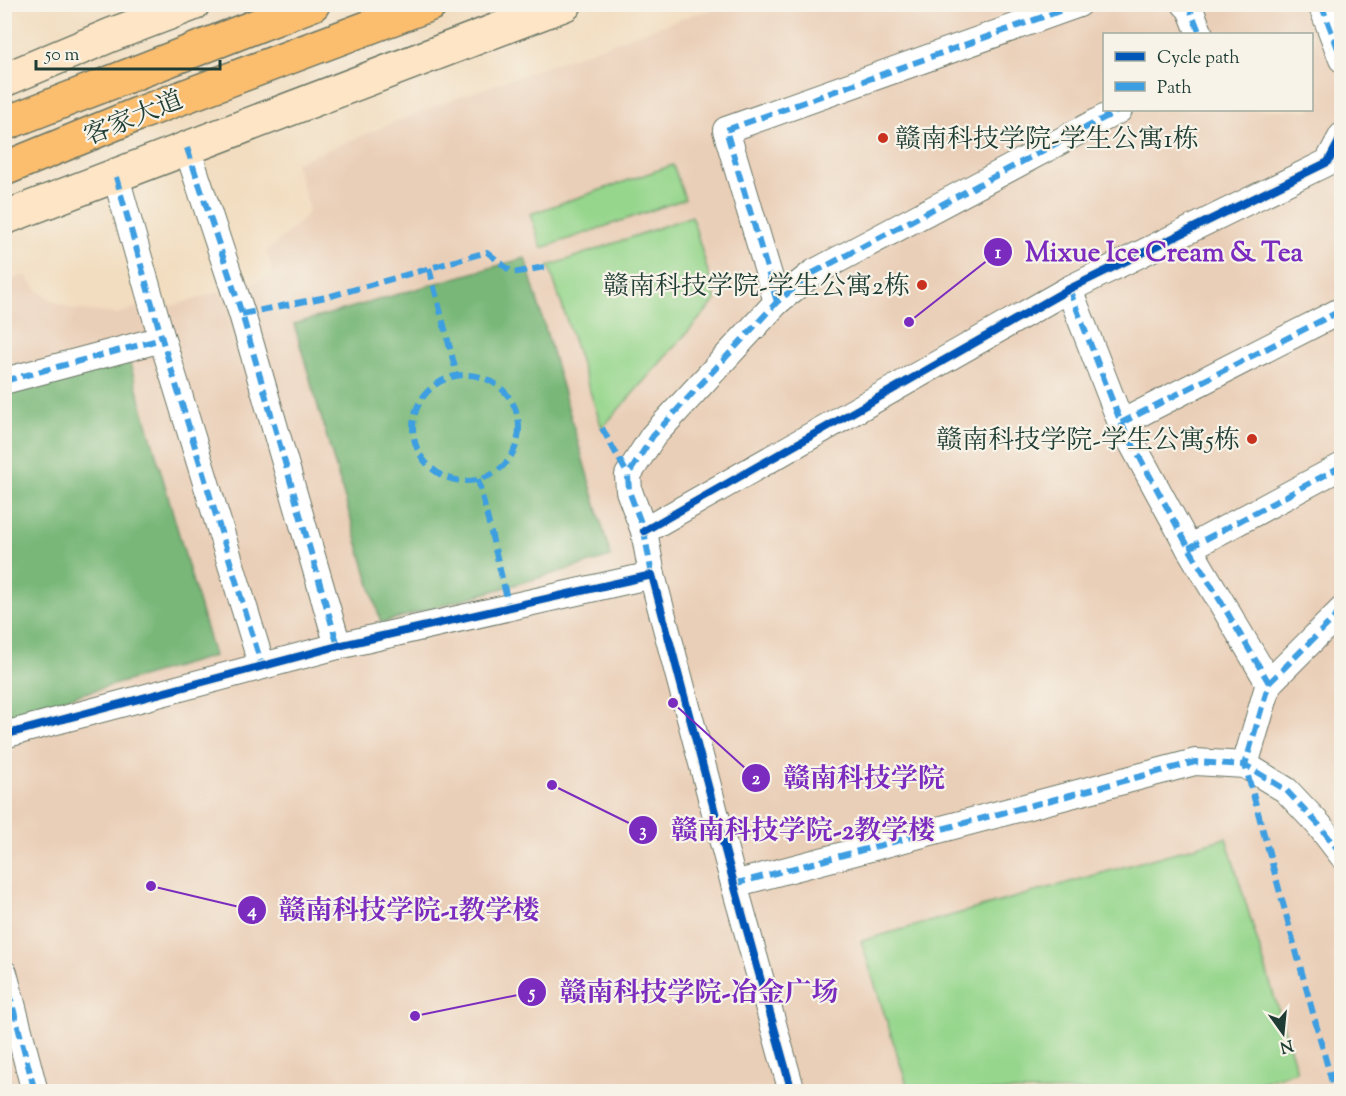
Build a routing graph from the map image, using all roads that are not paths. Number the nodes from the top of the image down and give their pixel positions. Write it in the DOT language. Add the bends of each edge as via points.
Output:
graph roads {
  1 [pos="193,4"];
  2 [pos="313,4"];
  3 [pos="431,4"];
  4 [pos="565,4"];
  5 [pos="1079,4"];
  6 [pos="1185,4"];
  7 [pos="1321,4"];
  8 [pos="1200,33"];
  9 [pos="1341,59"];
  10 [pos="4,80"];
  11 [pos="1117,111"];
  12 [pos="4,124"];
  13 [pos="1341,136"];
  14 [pos="187,147"];
  15 [pos="4,169"];
  16 [pos="116,177"];
  17 [pos="4,219"];
  18 [pos="1069,289"];
  19 [pos="777,302"];
  20 [pos="1341,310"];
  21 [pos="162,339"];
  22 [pos="4,381"];
  23 [pos="1121,423"];
  24 [pos="1341,466"];
  25 [pos="644,531"];
  26 [pos="1189,548"];
  27 [pos="652,575"];
  28 [pos="1341,610"];
  29 [pos="338,646"];
  30 [pos="262,666"];
  31 [pos="1269,683"];
  32 [pos="4,735"];
  33 [pos="1245,765"];
  34 [pos="1341,855"];
  35 [pos="734,884"];
  36 [pos="4,973"];
  37 [pos="35,1092"];
  38 [pos="792,1092"];
  1 -- 10 [label="street"];
  2 -- 12 [label="main road, 客家大道"];
  3 -- 15 [label="main road, 客家大道" via="138,114"];
  4 -- 14 [label="street"];
  5 -- 19 [label="street" via="726,130"];
  6 -- 8 [label="street"];
  7 -- 9 [label="street"];
  11 -- 19 [label="street" via="813,273"];
  13 -- 18 [label="street" via="1328,162"];
  14 -- 16 [label="street"];
  14 -- 29 [label="street" via="242,314"];
  16 -- 17 [label="street"];
  16 -- 21 [label="street"];
  18 -- 23 [label="street"];
  18 -- 25 [label="street"];
  19 -- 25 [label="street" via="653,436 628,475 629,490"];
  20 -- 23 [label="street"];
  21 -- 22 [label="street"];
  21 -- 30 [label="street"];
  23 -- 26 [label="street"];
  24 -- 26 [label="street"];
  25 -- 27 [label="street"];
  26 -- 31 [label="street"];
  27 -- 29 [label="street"];
  27 -- 35 [label="street"];
  28 -- 31 [label="street"];
  29 -- 30 [label="street"];
  30 -- 32 [label="street"];
  31 -- 33 [label="street"];
  33 -- 34 [label="street" via="1286,790"];
  33 -- 35 [label="street" via="1195,762"];
  35 -- 38 [label="street"];
  36 -- 37 [label="street"];
}
